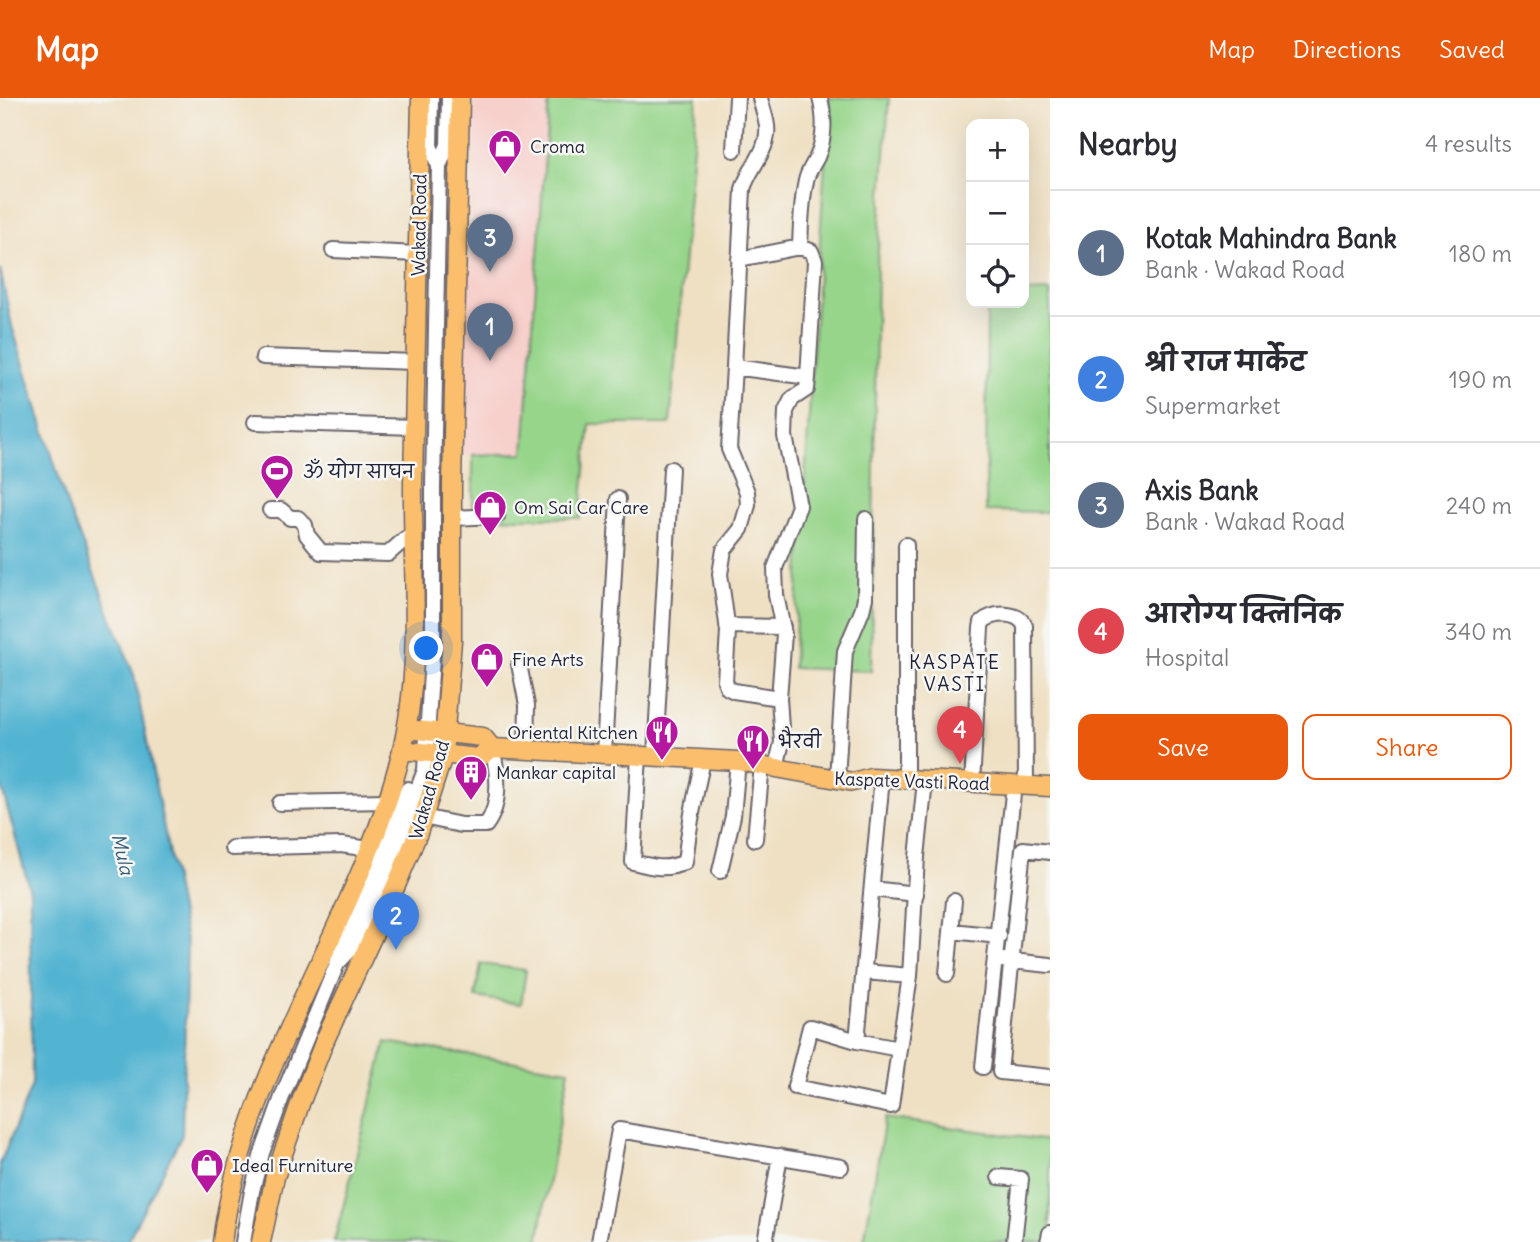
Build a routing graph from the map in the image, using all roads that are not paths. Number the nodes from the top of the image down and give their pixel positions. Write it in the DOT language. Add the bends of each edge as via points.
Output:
graph roads {
  1 [pos="421,98"];
  2 [pos="431,98"];
  3 [pos="449,98"];
  4 [pos="460,98"];
  5 [pos="737,98"];
  6 [pos="760,98"];
  7 [pos="820,98"];
  8 [pos="734,150"];
  9 [pos="439,166"];
  10 [pos="800,247"];
  11 [pos="333,250"];
  12 [pos="418,254"];
  13 [pos="739,259"];
  14 [pos="263,356"];
  15 [pos="416,362"];
  16 [pos="734,367"];
  17 [pos="808,377"];
  18 [pos="255,422"];
  19 [pos="415,427"];
  20 [pos="671,469"];
  21 [pos="618,499"];
  22 [pos="270,510"];
  23 [pos="497,516"];
  24 [pos="452,518"];
  25 [pos="866,519"];
  26 [pos="414,540"];
  27 [pos="906,545"];
  28 [pos="727,626"];
  29 [pos="783,627"];
  30 [pos="519,664"];
  31 [pos="779,698"];
  32 [pos="407,729"];
  33 [pos="427,730"];
  34 [pos="446,732"];
  35 [pos="492,748"];
  36 [pos="526,749"];
  37 [pos="402,750"];
  38 [pos="604,753"];
  39 [pos="434,755"];
  40 [pos="647,755"];
  41 [pos="703,760"];
  42 [pos="738,761"];
  43 [pos="769,766"];
  44 [pos="882,778"];
  45 [pos="837,779"];
  46 [pos="906,779"];
  47 [pos="925,781"];
  48 [pos="972,784"];
  49 [pos="1020,785"];
  50 [pos="1050,788"];
  51 [pos="388,802"];
  52 [pos="280,803"];
  53 [pos="423,817"];
  54 [pos="755,839"];
  55 [pos="1008,844"];
  56 [pos="232,848"];
  57 [pos="370,849"];
  58 [pos="1050,850"];
  59 [pos="720,871"];
  60 [pos="872,889"];
  61 [pos="916,894"];
  62 [pos="954,901"];
  63 [pos="952,931"];
  64 [pos="999,936"];
  65 [pos="993,960"];
  66 [pos="1011,961"];
  67 [pos="1050,965"];
  68 [pos="865,972"];
  69 [pos="947,974"];
  70 [pos="910,976"];
  71 [pos="857,1041"];
  72 [pos="899,1049"];
  73 [pos="982,1067"];
  74 [pos="1050,1077"];
  75 [pos="780,1156"];
  76 [pos="841,1167"];
  77 [pos="999,1177"];
  78 [pos="1050,1233"];
  79 [pos="222,1242"];
  80 [pos="243,1242"];
  81 [pos="261,1242"];
  82 [pos="599,1242"];
  83 [pos="765,1242"];
  84 [pos="1014,1242"];
  85 [pos="1048,1242"];
  1 -- 12 [label="main road, Wakad Road"];
  2 -- 9 [label="street" via="430,146"];
  3 -- 9 [label="street" via="448,145"];
  4 -- 24 [label="main road, Wakad Road"];
  5 -- 8 [label="street"];
  6 -- 13 [label="street" via="766,139 743,189"];
  7 -- 10 [label="street" via="822,140 806,178"];
  9 -- 33 [label="street" via="433,640"];
  10 -- 13 [label="street"];
  10 -- 17 [label="street" via="811,251 815,261"];
  11 -- 12 [label="street"];
  12 -- 15 [label="main road, Wakad Road"];
  13 -- 16 [label="street"];
  14 -- 15 [label="street"];
  15 -- 19 [label="main road, Wakad Road"];
  16 -- 17 [label="street"];
  16 -- 28 [label="street" via="729,449 748,505 741,529 724,550 720,574"];
  17 -- 29 [label="street" via="807,388 792,399 786,411 785,436 799,506 775,568"];
  18 -- 19 [label="street"];
  19 -- 26 [label="main road, Wakad Road"];
  20 -- 40 [label="street"];
  21 -- 38 [label="street"];
  22 -- 26 [label="street" via="298,518 321,552 388,554 405,539"];
  23 -- 24 [label="street"];
  24 -- 34 [label="main road, Wakad Road"];
  25 -- 45 [label="street" via="865,598 845,651"];
  26 -- 32 [label="main road, Wakad Road" via="414,640"];
  27 -- 46 [label="street"];
  28 -- 29 [label="street"];
  28 -- 31 [label="street" via="724,671 728,688"];
  29 -- 31 [label="street"];
  30 -- 36 [label="street" via="527,705"];
  31 -- 43 [label="street" via="782,739"];
  32 -- 33 [label="main road"];
  32 -- 37 [label="main road, Wakad Road"];
  33 -- 34 [label="main road"];
  33 -- 39 [label="street"];
  34 -- 35 [label="main road" via="483,737"];
  34 -- 39 [label="main road, Wakad Road"];
  35 -- 36 [label="main road, Kaspate Vasti Road"];
  35 -- 39 [label="main road, Kaspate Vasti Road" via="479,758"];
  35 -- 53 [label="street" via="496,801 486,825"];
  36 -- 38 [label="main road, Kaspate Vasti Road"];
  37 -- 39 [label="main road, Kaspate Vasti Road"];
  37 -- 51 [label="main road, Wakad Road"];
  38 -- 40 [label="main road, Kaspate Vasti Road"];
  39 -- 53 [label="main road, Wakad Road"];
  39 -- 80 [label="street" via="416,769 346,930 337,964 262,1153"];
  40 -- 41 [label="main road, Kaspate Vasti Road"];
  40 -- 41 [label="street" via="633,862 671,869 685,862"];
  41 -- 42 [label="main road, Kaspate Vasti Road"];
  42 -- 43 [label="main road, Kaspate Vasti Road"];
  42 -- 59 [label="street" via="733,816"];
  43 -- 45 [label="main road, Kaspate Vasti Road"];
  43 -- 54 [label="street"];
  44 -- 45 [label="main road, Kaspate Vasti Road"];
  44 -- 46 [label="main road, Kaspate Vasti Road"];
  44 -- 60 [label="street"];
  46 -- 47 [label="main road, Kaspate Vasti Road"];
  47 -- 48 [label="main road, Kaspate Vasti Road"];
  47 -- 61 [label="street"];
  48 -- 49 [label="main road, Kaspate Vasti Road"];
  48 -- 49 [label="street" via="982,621 992,615 1014,615 1025,626"];
  49 -- 50 [label="main road, Kaspate Vasti Road"];
  49 -- 55 [label="street"];
  51 -- 52 [label="street"];
  51 -- 57 [label="main road, Wakad Road"];
  53 -- 81 [label="main road, Wakad Road" via="300,1104 275,1177"];
  55 -- 58 [label="street"];
  55 -- 64 [label="street"];
  56 -- 57 [label="street" via="341,845"];
  57 -- 79 [label="main road, Wakad Road" via="264,1090 244,1148"];
  58 -- 66 [label="street" via="1023,849"];
  60 -- 61 [label="street"];
  60 -- 68 [label="street"];
  61 -- 70 [label="street"];
  62 -- 63 [label="street"];
  63 -- 64 [label="street"];
  63 -- 69 [label="street"];
  64 -- 65 [label="street"];
  65 -- 66 [label="street"];
  65 -- 73 [label="street"];
  66 -- 67 [label="street"];
  66 -- 74 [label="street" via="999,1072"];
  68 -- 70 [label="street"];
  68 -- 71 [label="street"];
  70 -- 72 [label="street"];
  71 -- 72 [label="street"];
  71 -- 72 [label="street" via="810,1027 795,1087 891,1106"];
  75 -- 76 [label="street"];
  75 -- 82 [label="street" via="619,1130"];
  75 -- 83 [label="street"];
  77 -- 84 [label="street" via="1021,1179"];
  78 -- 85 [label="street"];
}
